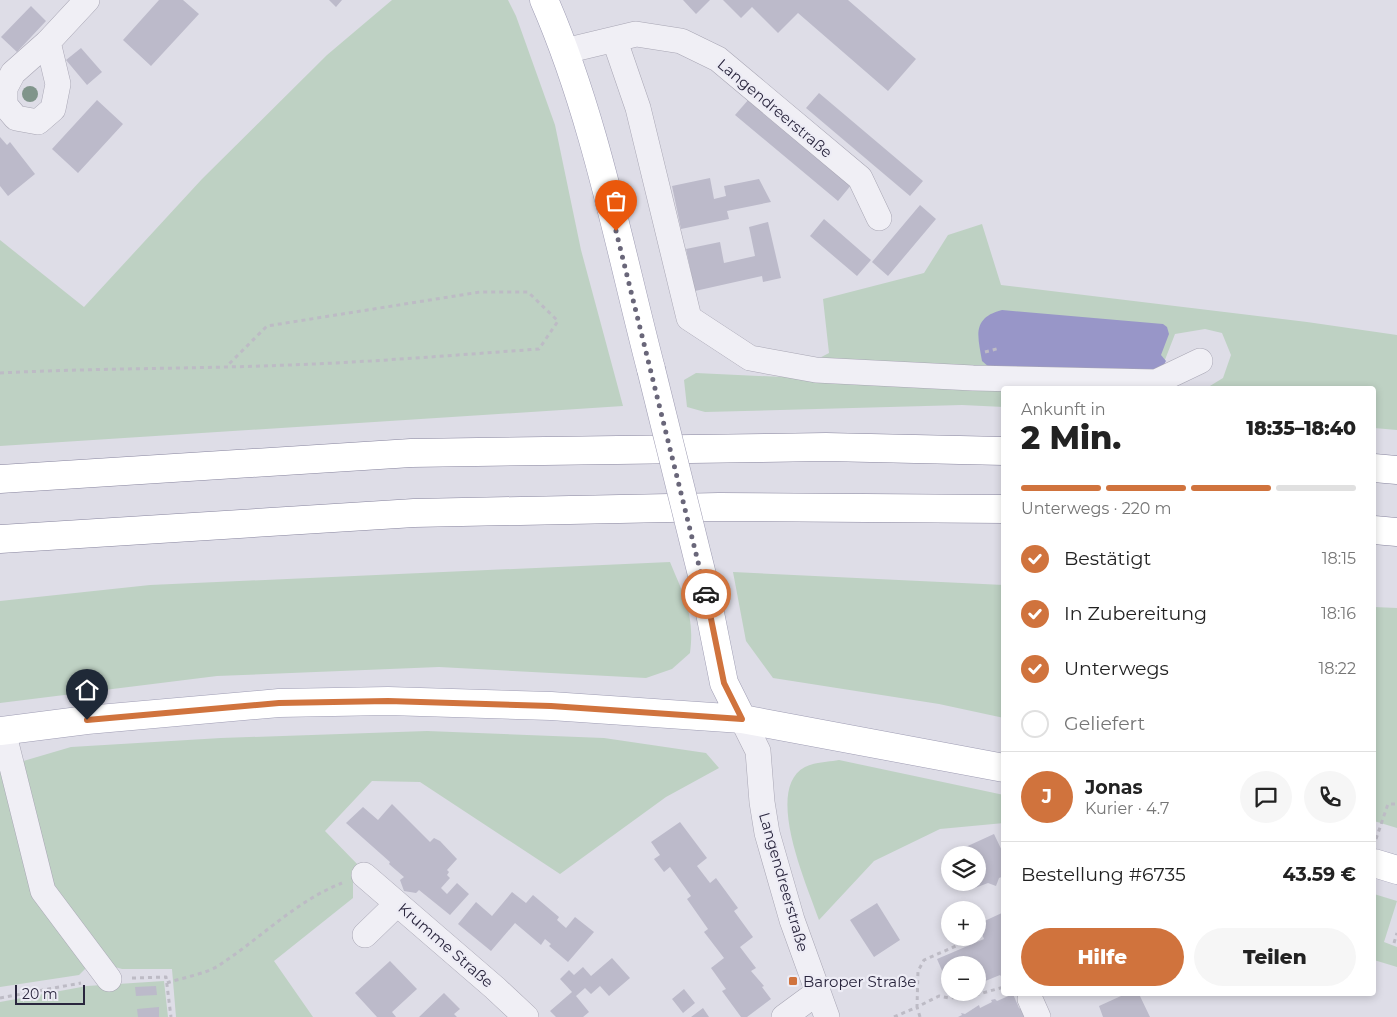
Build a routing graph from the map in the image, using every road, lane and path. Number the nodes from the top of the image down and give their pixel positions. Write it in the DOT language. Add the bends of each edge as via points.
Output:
graph roads {
  1 [pos="87,0"];
  2 [pos="544,0"];
  3 [pos="615,40"];
  4 [pos="48,42"];
  5 [pos="566,51"];
  6 [pos="879,218"];
  7 [pos="1000,348"];
  8 [pos="985,352"];
  9 [pos="1200,361"];
  10 [pos="227,366"];
  11 [pos="0,373"];
  12 [pos="1001,451"];
  13 [pos="1376,468"];
  14 [pos="1397,470"];
  15 [pos="0,479"];
  16 [pos="1001,509"];
  17 [pos="0,539"];
  18 [pos="742,719"];
  19 [pos="2,731"];
  20 [pos="1001,767"];
  21 [pos="1397,804"];
  22 [pos="1376,841"];
  23 [pos="1376,863"];
  24 [pos="1397,869"];
  25 [pos="364,875"];
  26 [pos="397,904"];
  27 [pos="1397,934"];
  28 [pos="365,935"];
  29 [pos="1394,943"];
  30 [pos="956,946"];
  31 [pos="109,979"];
  32 [pos="167,983"];
  33 [pos="1001,988"];
  34 [pos="818,992"];
  35 [pos="0,998"];
  36 [pos="917,1007"];
  37 [pos="171,1017"];
  38 [pos="526,1017"];
  39 [pos="784,1017"];
  40 [pos="827,1017"];
  41 [pos="894,1017"];
  42 [pos="920,1017"];
  1 -- 4 [label="street"];
  2 -- 5 [label="main road, Langendreerstraße"];
  3 -- 5 [label="street, Langendreerstraße"];
  3 -- 6 [label="street, Langendreerstraße" via="636,34 681,41 718,59 860,178"];
  3 -- 9 [label="street" via="638,108 689,318 750,358 816,370 1156,382"];
  5 -- 18 [label="main road, Langendreerstraße, bridge" via="588,119 651,369 704,583 724,683"];
  7 -- 8 [label="path"];
  10 -- 10 [label="path" via="539,349 558,321 528,292 480,292 267,326"];
  10 -- 11 [label="path"];
  12 -- 15 [label="main road" via="826,447 410,453"];
  13 -- 14 [label="main road"];
  16 -- 17 [label="main road" via="719,507 414,514"];
  18 -- 19 [label="main road" via="551,706 388,701 279,703"];
  18 -- 20 [label="main road"];
  18 -- 34 [label="street, Langendreerstraße" via="758,751 767,833 792,920"];
  19 -- 31 [label="street" via="43,891"];
  21 -- 22 [label="path" via="1388,804"];
  23 -- 24 [label="main road"];
  25 -- 26 [label="street, Krumme Straße"];
  25 -- 32 [label="path" via="323,890 220,965"];
  26 -- 28 [label="street"];
  26 -- 38 [label="street, Krumme Straße"];
  27 -- 29 [label="path"];
  30 -- 36 [label="path" via="924,960 918,970"];
  31 -- 32 [label="path" via="166,977"];
  31 -- 35 [label="path"];
  32 -- 37 [label="path"];
  33 -- 36 [label="path" via="972,996 940,996"];
  34 -- 39 [label="street"];
  34 -- 40 [label="street, Langendreerstraße"];
  36 -- 41 [label="path"];
  36 -- 42 [label="path"];
}
